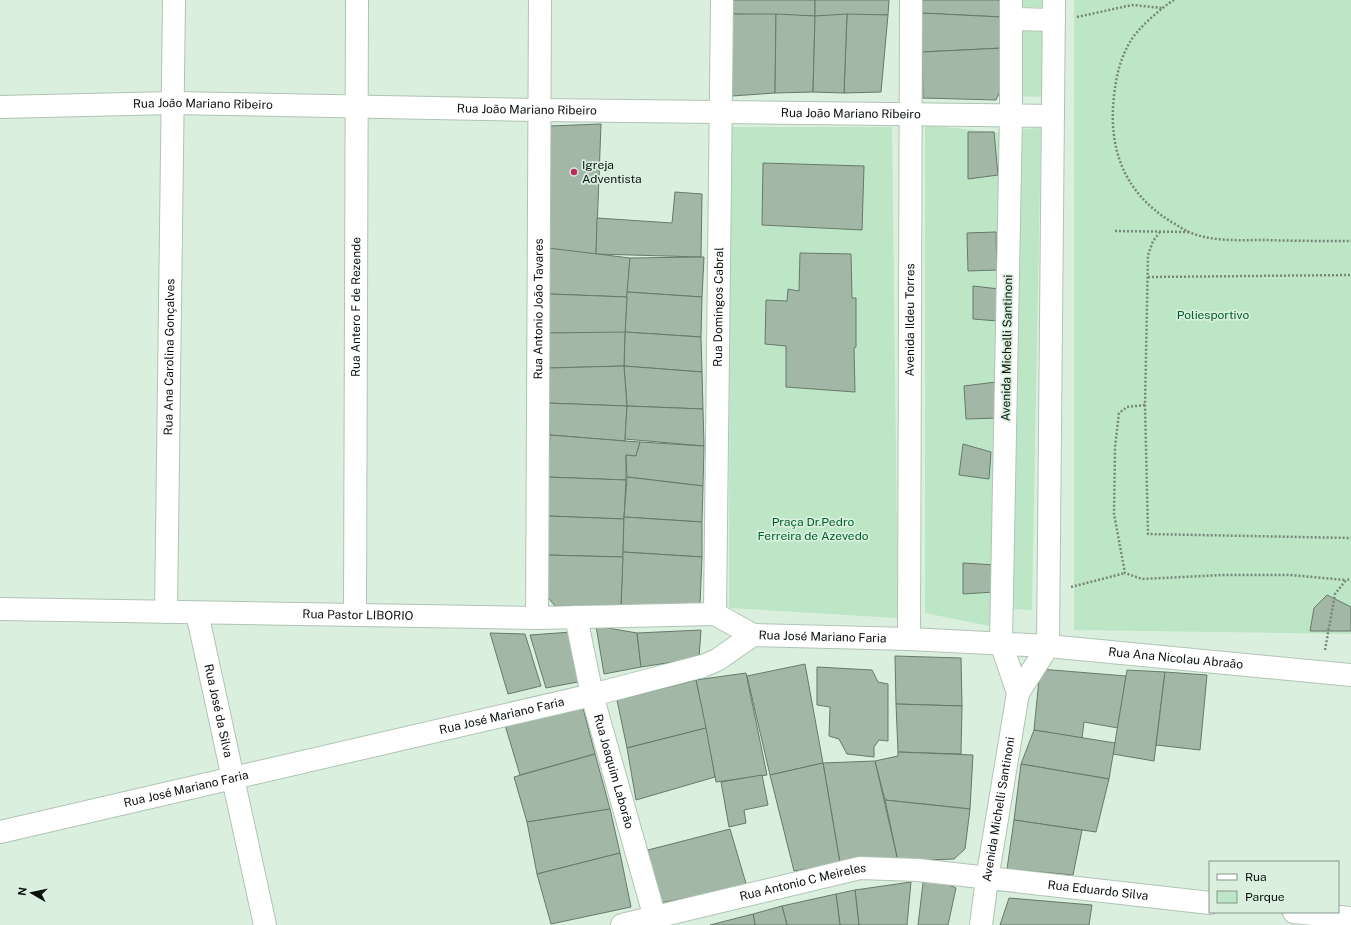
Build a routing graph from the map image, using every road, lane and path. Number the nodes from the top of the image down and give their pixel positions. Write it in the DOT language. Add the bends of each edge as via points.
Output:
graph roads {
  1 [pos="174,0"];
  2 [pos="357,0"];
  3 [pos="540,0"];
  4 [pos="722,0"];
  5 [pos="911,0"];
  6 [pos="1174,0"];
  7 [pos="1162,8"];
  8 [pos="1011,10"];
  9 [pos="1054,10"];
  10 [pos="172,103"];
  11 [pos="0,107"];
  12 [pos="357,107"];
  13 [pos="540,110"];
  14 [pos="721,112"];
  15 [pos="910,115"];
  16 [pos="1011,115"];
  17 [pos="1053,116"];
  18 [pos="1116,231"];
  19 [pos="1160,232"];
  20 [pos="1189,232"];
  21 [pos="1351,242"];
  22 [pos="1351,275"];
  23 [pos="1148,277"];
  24 [pos="1145,405"];
  25 [pos="1351,538"];
  26 [pos="1124,573"];
  27 [pos="1351,579"];
  28 [pos="1346,580"];
  29 [pos="1049,591"];
  30 [pos="0,609"];
  31 [pos="166,612"];
  32 [pos="197,613"];
  33 [pos="715,614"];
  34 [pos="355,615"];
  35 [pos="576,617"];
  36 [pos="537,618"];
  37 [pos="753,635"];
  38 [pos="909,639"];
  39 [pos="1001,643"];
  40 [pos="1048,646"];
  41 [pos="1322,672"];
  42 [pos="1351,675"];
  43 [pos="1018,693"];
  44 [pos="592,694"];
  45 [pos="233,777"];
  46 [pos="0,832"];
  47 [pos="987,879"];
  48 [pos="1209,903"];
  49 [pos="1304,913"];
  50 [pos="1351,918"];
  51 [pos="657,921"];
  52 [pos="265,925"];
  53 [pos="622,925"];
  54 [pos="981,925"];
  1 -- 10 [label="street, Rua Ana Carolina Gonçalves"];
  2 -- 12 [label="street, Rua Antero F de Rezende"];
  3 -- 13 [label="street, Rua Antonio João Tavares"];
  4 -- 14 [label="street, Rua Domingos Cabral"];
  5 -- 15 [label="street, Avenida Ildeu Torres"];
  6 -- 7 [label="path"];
  7 -- 9 [label="path" via="1132,5 1083,17"];
  7 -- 20 [label="path" via="1130,41 1117,74 1113,139 1123,168 1144,201"];
  8 -- 9 [label="street"];
  8 -- 16 [label="street, Avenida Michelli Santinoni"];
  9 -- 17 [label="street"];
  10 -- 11 [label="street, Rua João Mariano Ribeiro"];
  10 -- 12 [label="street, Rua João Mariano Ribeiro"];
  10 -- 31 [label="street, Rua Ana Carolina Gonçalves"];
  12 -- 13 [label="street, Rua João Mariano Ribeiro"];
  12 -- 34 [label="street, Rua Antero F de Rezende"];
  13 -- 14 [label="street, Rua João Mariano Ribeiro"];
  13 -- 36 [label="street, Rua Antonio João Tavares"];
  14 -- 15 [label="street, Rua João Mariano Ribeiro"];
  14 -- 33 [label="street, Rua Domingos Cabral"];
  15 -- 16 [label="street, Rua João Mariano Ribeiro"];
  15 -- 38 [label="street, Avenida Ildeu Torres"];
  16 -- 17 [label="street, Rua João Mariano Ribeiro"];
  16 -- 39 [label="street, Avenida Michelli Santinoni"];
  17 -- 29 [label="street"];
  18 -- 19 [label="path"];
  19 -- 20 [label="path"];
  19 -- 23 [label="path" via="1153,241 1148,255"];
  20 -- 21 [label="path" via="1206,238 1230,240"];
  22 -- 23 [label="path"];
  23 -- 24 [label="path"];
  24 -- 25 [label="path" via="1148,534"];
  24 -- 26 [label="path" via="1126,407 1119,413 1115,447 1114,514"];
  26 -- 28 [label="path" via="1142,579 1290,575"];
  26 -- 29 [label="path" via="1083,585"];
  27 -- 28 [label="path"];
  28 -- 41 [label="path" via="1335,594"];
  29 -- 40 [label="street"];
  30 -- 31 [label="street, Rua Pastor LIBORIO"];
  31 -- 32 [label="street, Rua Pastor LIBORIO"];
  32 -- 34 [label="street, Rua Pastor LIBORIO"];
  32 -- 45 [label="street, Rua José da Silva"];
  33 -- 35 [label="street, Rua Pastor LIBORIO"];
  33 -- 37 [label="street"];
  34 -- 36 [label="street, Rua Pastor LIBORIO"];
  35 -- 36 [label="street, Rua Pastor LIBORIO"];
  35 -- 44 [label="street, Rua Joaquim Laborão"];
  37 -- 38 [label="street, Rua José Mariano Faria"];
  37 -- 44 [label="street, Rua José Mariano Faria" via="717,660 703,666"];
  38 -- 39 [label="street, Rua José Mariano Faria"];
  39 -- 40 [label="street, Rua Ana Nicolau Abraão"];
  39 -- 43 [label="street, Avenida Michelli Santinoni"];
  40 -- 41 [label="street, Rua Ana Nicolau Abraão"];
  40 -- 43 [label="street, Avenida Michelli Santinoni"];
  41 -- 42 [label="street, Rua Ana Nicolau Abraão"];
  43 -- 47 [label="street, Avenida Michelli Santinoni"];
  44 -- 45 [label="street, Rua José Mariano Faria"];
  44 -- 51 [label="street, Rua Joaquim Laborão"];
  45 -- 46 [label="street, Rua José Mariano Faria"];
  45 -- 52 [label="street, Rua José da Silva"];
  47 -- 48 [label="street, Rua Eduardo Silva"];
  47 -- 51 [label="street, Rua Antonio C Meireles" via="918,870 860,868"];
  47 -- 54 [label="street, Avenida Michelli Santinoni"];
  49 -- 50 [label="street"];
  51 -- 53 [label="street, Rua Antonio C Meireles"];
}
